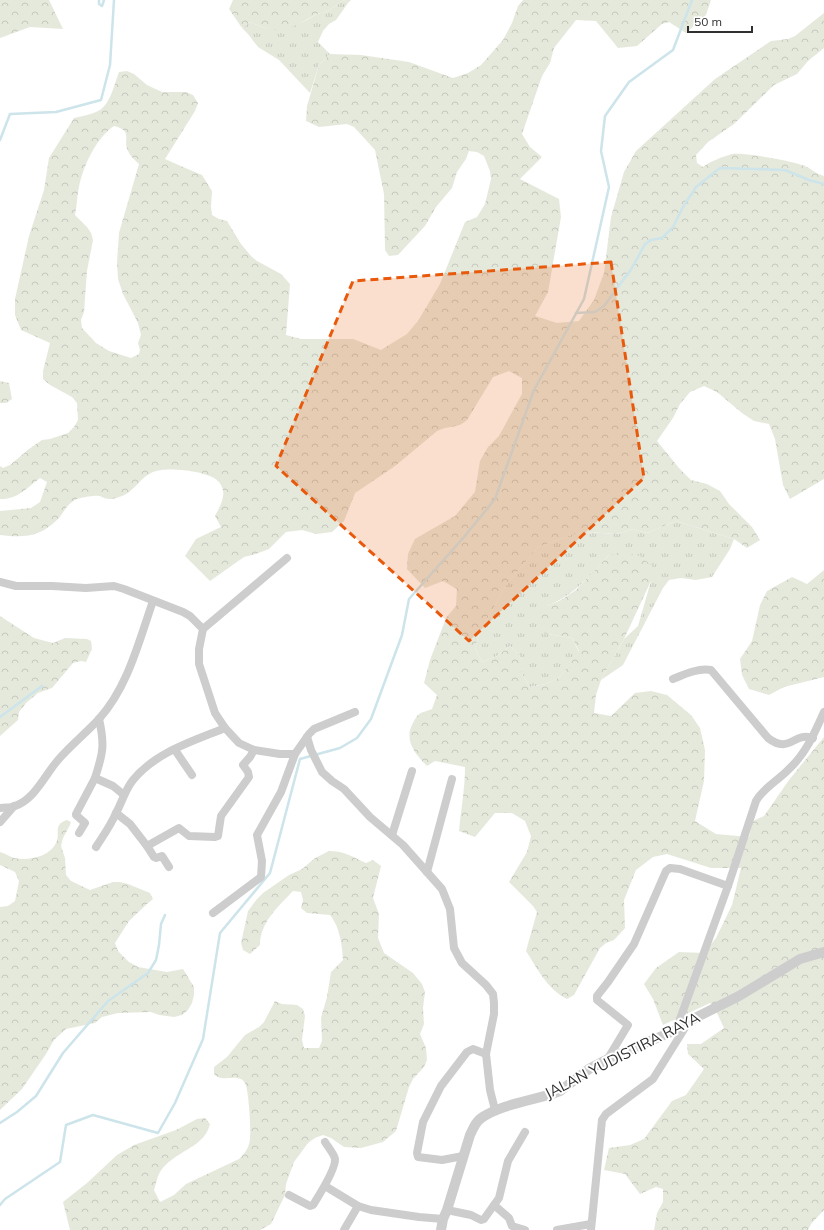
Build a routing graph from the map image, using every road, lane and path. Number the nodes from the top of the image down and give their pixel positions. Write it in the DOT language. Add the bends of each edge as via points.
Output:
graph roads {
  1 [pos="287,558"];
  2 [pos="0,582"];
  3 [pos="153,601"];
  4 [pos="203,629"];
  5 [pos="672,679"];
  6 [pos="355,712"];
  7 [pos="824,712"];
  8 [pos="99,719"];
  9 [pos="225,728"];
  10 [pos="307,737"];
  11 [pos="813,738"];
  12 [pos="175,750"];
  13 [pos="254,750"];
  14 [pos="295,754"];
  15 [pos="412,771"];
  16 [pos="192,775"];
  17 [pos="95,778"];
  18 [pos="452,779"];
  19 [pos="124,795"];
  20 [pos="14,806"];
  21 [pos="0,808"];
  22 [pos="116,813"];
  23 [pos="0,822"];
  24 [pos="79,833"];
  25 [pos="392,835"];
  26 [pos="147,846"];
  27 [pos="96,847"];
  28 [pos="169,867"];
  29 [pos="427,872"];
  30 [pos="728,886"];
  31 [pos="213,913"];
  32 [pos="824,952"];
  33 [pos="689,1021"];
  34 [pos="676,1030"];
  35 [pos="486,1054"];
  36 [pos="607,1060"];
  37 [pos="495,1110"];
  38 [pos="525,1132"];
  39 [pos="325,1142"];
  40 [pos="463,1156"];
  41 [pos="325,1186"];
  42 [pos="289,1195"];
  43 [pos="494,1205"];
  44 [pos="358,1206"];
  45 [pos="445,1215"];
  46 [pos="591,1227"];
  47 [pos="344,1230"];
  48 [pos="442,1230"];
  49 [pos="525,1230"];
  50 [pos="557,1230"];
  1 -- 4 [label="street"];
  2 -- 3 [label="street" via="25,587 114,586"];
  3 -- 4 [label="street" via="183,612"];
  3 -- 8 [label="street" via="125,678"];
  4 -- 9 [label="street" via="199,649 200,664 215,713"];
  5 -- 11 [label="street" via="703,669 714,671 768,738 775,743 786,744 802,736"];
  6 -- 10 [label="street" via="314,729"];
  7 -- 11 [label="street"];
  8 -- 17 [label="street" via="103,738 102,754"];
  8 -- 20 [label="street" via="58,760 32,794"];
  9 -- 12 [label="street"];
  9 -- 13 [label="street" via="239,743"];
  10 -- 14 [label="street"];
  10 -- 25 [label="street" via="322,772 344,789 370,817"];
  11 -- 30 [label="street" via="790,768 760,794"];
  12 -- 16 [label="street"];
  12 -- 19 [label="street" via="154,760 133,780"];
  13 -- 14 [label="street"];
  13 -- 26 [label="street" via="244,765 249,777 221,816 218,836 189,836 179,828"];
  14 -- 31 [label="street" via="281,792 257,835 262,861 261,877"];
  15 -- 25 [label="street"];
  17 -- 19 [label="street" via="113,786"];
  17 -- 24 [label="street" via="76,814 85,822"];
  18 -- 29 [label="street"];
  19 -- 22 [label="street"];
  20 -- 21 [label="street"];
  20 -- 23 [label="street"];
  22 -- 26 [label="street" via="130,824"];
  22 -- 27 [label="street"];
  25 -- 29 [label="street"];
  26 -- 28 [label="street" via="154,857 162,856"];
  29 -- 35 [label="street" via="442,889 450,909 454,948 462,963 493,994 494,1014"];
  30 -- 34 [label="street"];
  30 -- 36 [label="street" via="680,869 666,871 634,944 597,996 597,1000 628,1025"];
  32 -- 33 [label="street, JALAN YUDISTIRA RAYA" via="800,959 739,996"];
  33 -- 34 [label="street, JALAN YUDISTIRA RAYA"];
  33 -- 46 [label="street" via="653,1079 606,1114 602,1120"];
  34 -- 36 [label="street, JALAN YUDISTIRA RAYA"];
  35 -- 37 [label="street"];
  35 -- 40 [label="street" via="473,1049 467,1052 441,1086 423,1122 418,1157 442,1160"];
  36 -- 37 [label="street, JALAN YUDISTIRA RAYA" via="556,1092"];
  37 -- 40 [label="street, JALAN YUDISTIRA RAYA" via="475,1124"];
  38 -- 43 [label="street" via="508,1161"];
  39 -- 41 [label="street" via="335,1159"];
  40 -- 45 [label="street, JALAN YUDISTIRA RAYA"];
  41 -- 42 [label="street" via="312,1206"];
  41 -- 44 [label="street"];
  43 -- 45 [label="street" via="482,1220 470,1215"];
  43 -- 49 [label="street" via="509,1218 512,1226"];
  44 -- 45 [label="street" via="371,1210"];
  44 -- 47 [label="street"];
  45 -- 48 [label="street, JALAN YUDISTIRA RAYA"];
  46 -- 50 [label="street"];
}
